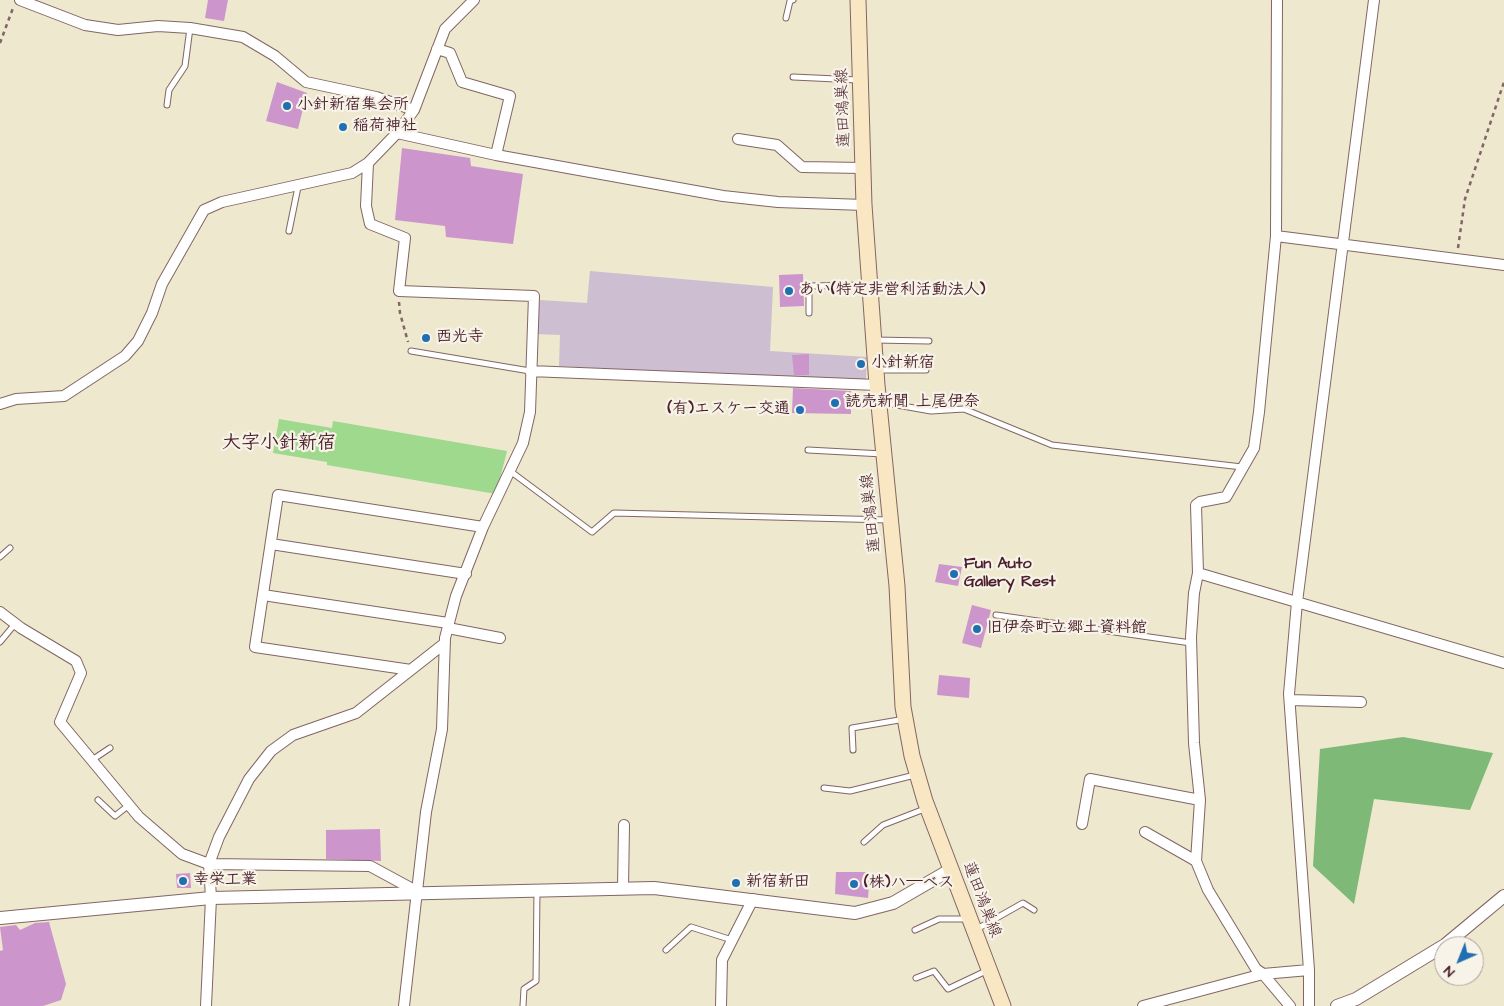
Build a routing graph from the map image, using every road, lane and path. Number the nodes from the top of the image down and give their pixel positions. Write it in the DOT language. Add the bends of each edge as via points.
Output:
graph roads {
  1 [pos="16,0"];
  2 [pos="20,0"];
  3 [pos="474,0"];
  4 [pos="792,0"];
  5 [pos="858,0"];
  6 [pos="1277,0"];
  7 [pos="1374,0"];
  8 [pos="786,18"];
  9 [pos="190,28"];
  10 [pos="0,43"];
  11 [pos="437,49"];
  12 [pos="793,77"];
  13 [pos="861,80"];
  14 [pos="1504,82"];
  15 [pos="167,105"];
  16 [pos="414,110"];
  17 [pos="396,133"];
  18 [pos="738,139"];
  19 [pos="496,155"];
  20 [pos="368,163"];
  21 [pos="863,168"];
  22 [pos="298,187"];
  23 [pos="864,205"];
  24 [pos="289,231"];
  25 [pos="1276,236"];
  26 [pos="1343,244"];
  27 [pos="1457,259"];
  28 [pos="1504,265"];
  29 [pos="870,284"];
  30 [pos="399,291"];
  31 [pos="809,312"];
  32 [pos="874,340"];
  33 [pos="929,341"];
  34 [pos="411,351"];
  35 [pos="926,370"];
  36 [pos="530,371"];
  37 [pos="877,378"];
  38 [pos="879,402"];
  39 [pos="0,404"];
  40 [pos="808,450"];
  41 [pos="884,454"];
  42 [pos="1243,467"];
  43 [pos="510,471"];
  44 [pos="890,520"];
  45 [pos="483,527"];
  46 [pos="271,544"];
  47 [pos="10,548"];
  48 [pos="0,557"];
  49 [pos="1198,572"];
  50 [pos="466,574"];
  51 [pos="263,595"];
  52 [pos="1297,602"];
  53 [pos="0,612"];
  54 [pos="996,616"];
  55 [pos="15,624"];
  56 [pos="448,626"];
  57 [pos="500,638"];
  58 [pos="0,642"];
  59 [pos="445,643"];
  60 [pos="1191,643"];
  61 [pos="1504,663"];
  62 [pos="411,670"];
  63 [pos="1290,700"];
  64 [pos="1362,702"];
  65 [pos="905,719"];
  66 [pos="110,748"];
  67 [pos="853,750"];
  68 [pos="92,760"];
  69 [pos="918,775"];
  70 [pos="824,788"];
  71 [pos="98,800"];
  72 [pos="1200,800"];
  73 [pos="129,805"];
  74 [pos="927,808"];
  75 [pos="1082,824"];
  76 [pos="624,825"];
  77 [pos="1144,832"];
  78 [pos="864,842"];
  79 [pos="1196,861"];
  80 [pos="209,864"];
  81 [pos="950,870"];
  82 [pos="623,888"];
  83 [pos="537,890"];
  84 [pos="418,892"];
  85 [pos="1504,896"];
  86 [pos="211,898"];
  87 [pos="753,899"];
  88 [pos="1034,910"];
  89 [pos="0,918"];
  90 [pos="972,925"];
  91 [pos="915,930"];
  92 [pos="732,940"];
  93 [pos="666,950"];
  94 [pos="989,970"];
  95 [pos="1310,970"];
  96 [pos="1263,974"];
  97 [pos="916,978"];
  98 [pos="206,1006"];
  99 [pos="404,1006"];
  100 [pos="523,1006"];
  101 [pos="721,1006"];
  102 [pos="1003,1006"];
  103 [pos="1143,1006"];
  104 [pos="1290,1006"];
  105 [pos="1309,1006"];
  106 [pos="1337,1006"];
  1 -- 10 [label="path"];
  2 -- 9 [label="street" via="86,25 118,30 158,26"];
  3 -- 11 [label="street" via="445,28"];
  4 -- 8 [label="lane"];
  5 -- 13 [label="main road, 蓮田鴻巣線"];
  6 -- 25 [label="street"];
  7 -- 26 [label="street"];
  9 -- 15 [label="lane" via="185,66 169,90"];
  9 -- 16 [label="street" via="243,37 276,56 306,82 376,97"];
  11 -- 16 [label="street"];
  11 -- 19 [label="street" via="450,53 462,82 510,96"];
  12 -- 13 [label="lane"];
  13 -- 21 [label="main road, 蓮田鴻巣線"];
  14 -- 27 [label="path" via="1465,199"];
  16 -- 17 [label="street"];
  17 -- 19 [label="street"];
  17 -- 20 [label="street"];
  18 -- 21 [label="street" via="777,145 802,167"];
  19 -- 23 [label="street" via="723,196"];
  20 -- 22 [label="street" via="352,173"];
  20 -- 30 [label="street" via="366,206 370,224 405,238"];
  21 -- 23 [label="main road, 蓮田鴻巣線"];
  22 -- 24 [label="lane"];
  22 -- 39 [label="street" via="222,202 204,210 162,284 138,341 125,356 64,396 16,399"];
  23 -- 29 [label="main road, 蓮田鴻巣線"];
  25 -- 26 [label="street"];
  25 -- 42 [label="street" via="1254,448"];
  26 -- 27 [label="street"];
  26 -- 52 [label="street"];
  27 -- 28 [label="street"];
  29 -- 31 [label="lane" via="809,286"];
  29 -- 32 [label="main road, 蓮田鴻巣線"];
  30 -- 34 [label="path" via="400,313"];
  30 -- 36 [label="street" via="534,296"];
  32 -- 33 [label="lane"];
  32 -- 37 [label="main road, 蓮田鴻巣線"];
  34 -- 36 [label="lane"];
  35 -- 37 [label="lane"];
  36 -- 37 [label="street"];
  36 -- 43 [label="street" via="530,412 523,443"];
  37 -- 38 [label="main road, 蓮田鴻巣線"];
  38 -- 41 [label="main road, 蓮田鴻巣線"];
  38 -- 42 [label="lane" via="931,411 964,409 1052,445"];
  40 -- 41 [label="lane"];
  41 -- 44 [label="main road, 蓮田鴻巣線"];
  42 -- 49 [label="street" via="1226,497 1196,505"];
  43 -- 44 [label="lane" via="592,532 614,513"];
  43 -- 45 [label="street"];
  44 -- 65 [label="main road, 蓮田鴻巣線"];
  45 -- 46 [label="street" via="278,495"];
  45 -- 50 [label="street"];
  46 -- 50 [label="street"];
  46 -- 51 [label="street"];
  47 -- 48 [label="lane"];
  49 -- 52 [label="street"];
  49 -- 60 [label="street"];
  50 -- 56 [label="street"];
  51 -- 56 [label="street"];
  51 -- 62 [label="street" via="255,647"];
  52 -- 61 [label="street"];
  52 -- 63 [label="street"];
  53 -- 55 [label="street"];
  54 -- 60 [label="lane"];
  55 -- 58 [label="lane"];
  55 -- 68 [label="street" via="76,661 81,673 60,722"];
  56 -- 57 [label="street"];
  56 -- 59 [label="street"];
  59 -- 62 [label="street"];
  59 -- 84 [label="street" via="442,729 426,812"];
  60 -- 72 [label="street" via="1194,743"];
  62 -- 80 [label="street" via="356,714 294,735 271,751 249,779"];
  63 -- 64 [label="street"];
  63 -- 95 [label="street"];
  65 -- 67 [label="lane" via="852,728"];
  65 -- 69 [label="main road, 蓮田鴻巣線"];
  66 -- 68 [label="lane"];
  68 -- 73 [label="street"];
  69 -- 70 [label="lane" via="850,791"];
  69 -- 74 [label="main road, 蓮田鴻巣線"];
  71 -- 73 [label="lane" via="114,816"];
  72 -- 75 [label="street" via="1090,779"];
  72 -- 79 [label="street"];
  73 -- 80 [label="street" via="182,854"];
  74 -- 78 [label="lane" via="884,825"];
  74 -- 81 [label="main road, 蓮田鴻巣線"];
  76 -- 82 [label="street"];
  77 -- 79 [label="street"];
  79 -- 96 [label="street" via="1208,890 1256,969"];
  80 -- 84 [label="street" via="370,866"];
  80 -- 86 [label="street"];
  81 -- 87 [label="street" via="893,903 855,913"];
  81 -- 90 [label="main road, 蓮田鴻巣線"];
  82 -- 83 [label="street"];
  82 -- 87 [label="street" via="654,888"];
  83 -- 84 [label="street"];
  83 -- 100 [label="lane" via="536,981 524,990"];
  84 -- 86 [label="street"];
  84 -- 99 [label="street"];
  85 -- 106 [label="street" via="1445,945 1356,999"];
  86 -- 89 [label="street"];
  86 -- 98 [label="street"];
  87 -- 92 [label="street"];
  88 -- 90 [label="lane" via="1023,903"];
  90 -- 91 [label="lane" via="938,919"];
  90 -- 94 [label="main road, 蓮田鴻巣線"];
  92 -- 93 [label="lane" via="691,927"];
  92 -- 101 [label="street" via="722,960"];
  94 -- 97 [label="lane" via="948,989 934,971"];
  94 -- 102 [label="main road, 蓮田鴻巣線"];
  95 -- 96 [label="street"];
  95 -- 105 [label="street"];
  96 -- 103 [label="street"];
  96 -- 104 [label="street"];
}
